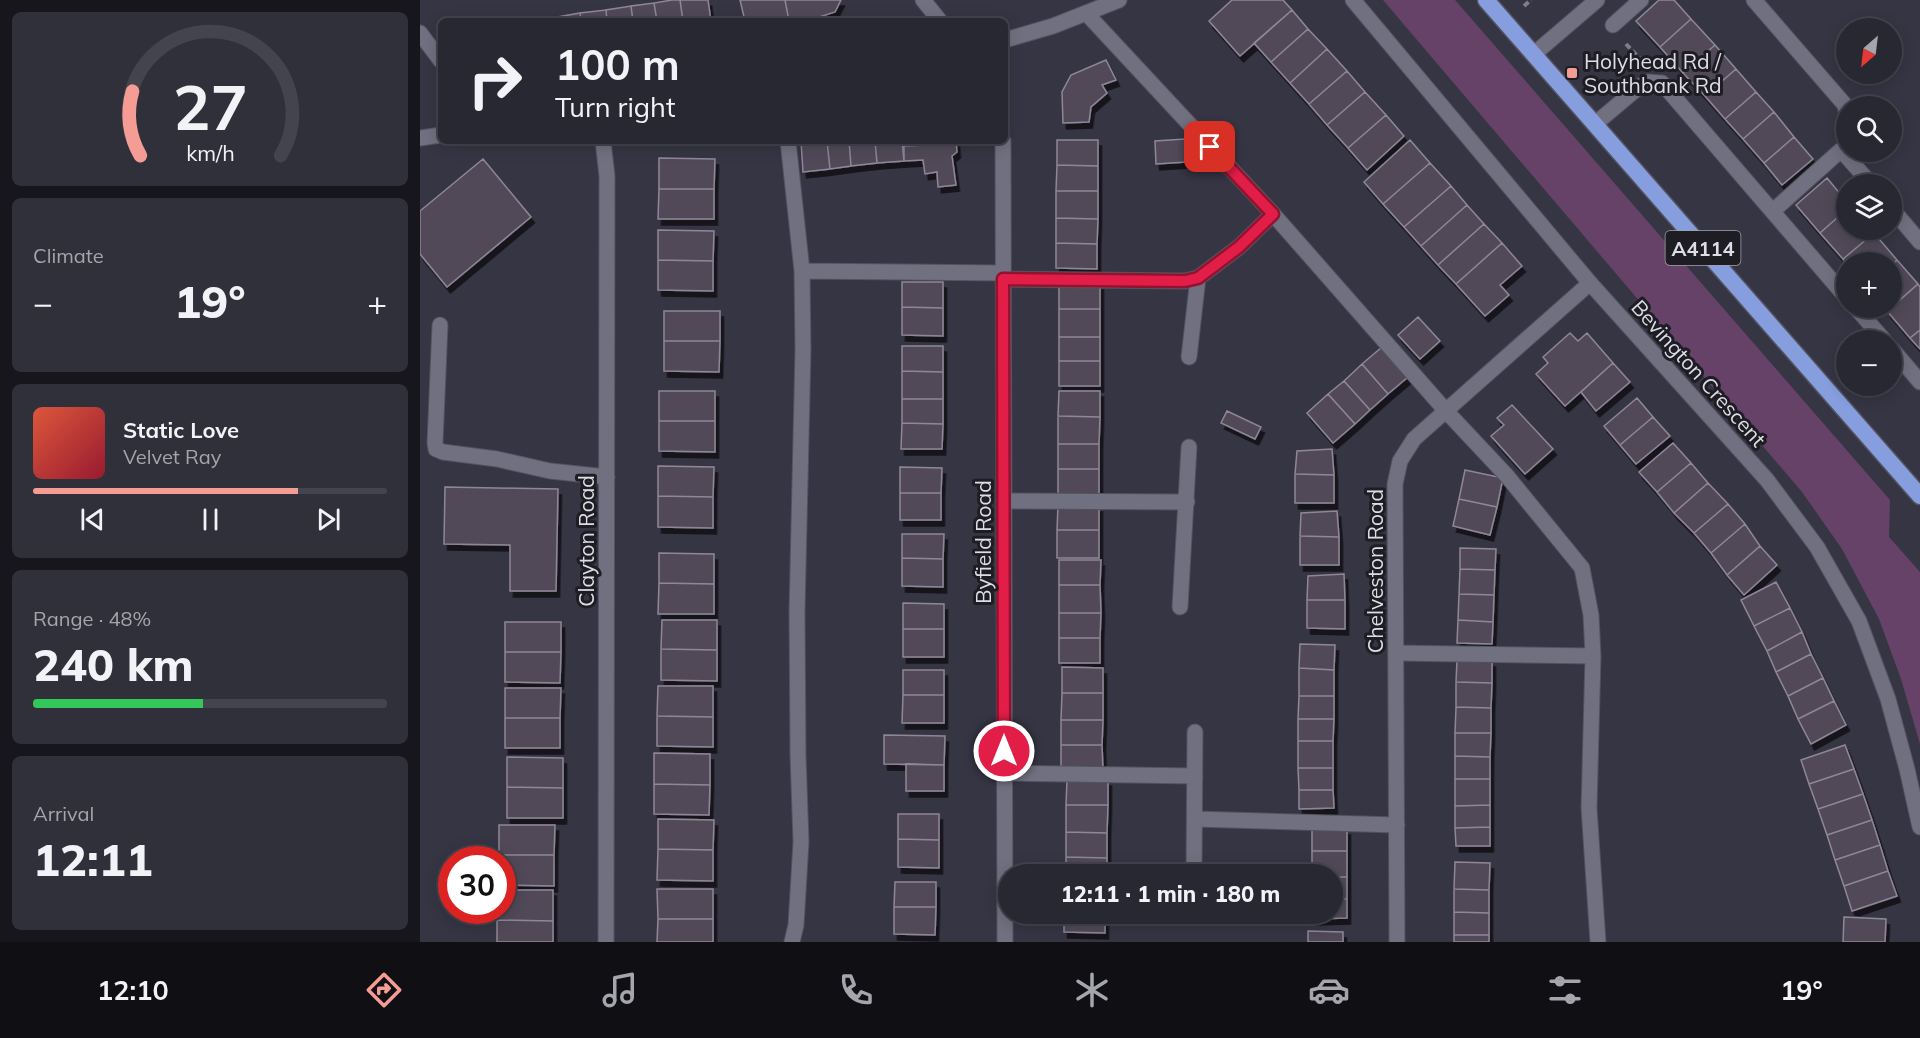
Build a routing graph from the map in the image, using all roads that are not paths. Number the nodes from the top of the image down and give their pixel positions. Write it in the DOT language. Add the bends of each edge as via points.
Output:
graph roads {
  1 [pos="924,0"];
  2 [pos="1119,0"];
  3 [pos="1353,0"];
  4 [pos="1486,0"];
  5 [pos="1597,0"];
  6 [pos="1641,0"];
  7 [pos="1754,0"];
  8 [pos="1086,13"];
  9 [pos="938,18"];
  10 [pos="1613,25"];
  11 [pos="420,33"];
  12 [pos="1008,39"];
  13 [pos="1534,54"];
  14 [pos="438,57"];
  15 [pos="1837,96"];
  16 [pos="1595,124"];
  17 [pos="438,135"];
  18 [pos="420,138"];
  19 [pos="603,144"];
  20 [pos="788,144"];
  21 [pos="1003,144"];
  22 [pos="1836,152"];
  23 [pos="1773,211"];
  24 [pos="1273,214"];
  25 [pos="1902,221"];
  26 [pos="1920,242"];
  27 [pos="802,270"];
  28 [pos="1003,276"];
  29 [pos="1198,278"];
  30 [pos="1590,283"];
  31 [pos="1836,285"];
  32 [pos="1865,318"];
  33 [pos="440,325"];
  34 [pos="1875,330"];
  35 [pos="1189,357"];
  36 [pos="1902,361"];
  37 [pos="1920,382"];
  38 [pos="1446,411"];
  39 [pos="1189,447"];
  40 [pos="607,477"];
  41 [pos="1920,496"];
  42 [pos="1004,501"];
  43 [pos="1187,502"];
  44 [pos="1180,607"];
  45 [pos="1396,653"];
  46 [pos="1593,656"];
  47 [pos="1196,732"];
  48 [pos="1005,773"];
  49 [pos="1195,776"];
  50 [pos="1195,819"];
  51 [pos="1397,825"];
  52 [pos="1920,827"];
  53 [pos="1194,864"];
  54 [pos="606,942"];
  55 [pos="792,942"];
  56 [pos="1005,942"];
  57 [pos="1397,942"];
  58 [pos="1598,942"];
  1 -- 9 [label="street"];
  2 -- 8 [label="street"];
  3 -- 30 [label="street, Bevington Crescent"];
  4 -- 13 [label="highway, A4114"];
  5 -- 13 [label="street"];
  6 -- 10 [label="street"];
  7 -- 15 [label="street"];
  8 -- 12 [label="street"];
  8 -- 24 [label="street"];
  11 -- 14 [label="street"];
  13 -- 16 [label="highway, A4114"];
  16 -- 23 [label="street" via="1640,86 1662,83"];
  16 -- 41 [label="highway, A4114"];
  17 -- 18 [label="street"];
  19 -- 40 [label="street, Clayton Road" via="607,176"];
  20 -- 27 [label="street"];
  21 -- 28 [label="street, Byfield Road"];
  22 -- 23 [label="street"];
  23 -- 31 [label="street"];
  24 -- 29 [label="street" via="1239,247"];
  24 -- 38 [label="street"];
  25 -- 26 [label="street"];
  27 -- 28 [label="street"];
  27 -- 55 [label="street" via="797,612 801,842"];
  28 -- 29 [label="street" via="1185,281"];
  28 -- 42 [label="street, Byfield Road"];
  29 -- 35 [label="street"];
  30 -- 38 [label="street, Chelveston Road"];
  30 -- 52 [label="street, Bevington Crescent" via="1767,480 1817,547 1859,621 1884,688"];
  32 -- 34 [label="street"];
  33 -- 40 [label="street" via="436,449 550,471"];
  36 -- 37 [label="street"];
  38 -- 45 [label="street, Chelveston Road" via="1414,439 1400,461 1395,483"];
  38 -- 46 [label="street" via="1507,476 1582,568"];
  39 -- 43 [label="street"];
  40 -- 54 [label="street, Clayton Road"];
  42 -- 43 [label="street"];
  42 -- 48 [label="street, Byfield Road"];
  43 -- 44 [label="street"];
  45 -- 46 [label="street"];
  45 -- 51 [label="street, Chelveston Road"];
  46 -- 58 [label="street" via="1589,808"];
  47 -- 49 [label="street"];
  48 -- 49 [label="street"];
  48 -- 56 [label="street, Byfield Road"];
  49 -- 50 [label="street"];
  50 -- 51 [label="street"];
  50 -- 53 [label="street"];
  51 -- 57 [label="street, Chelveston Road"];
}
